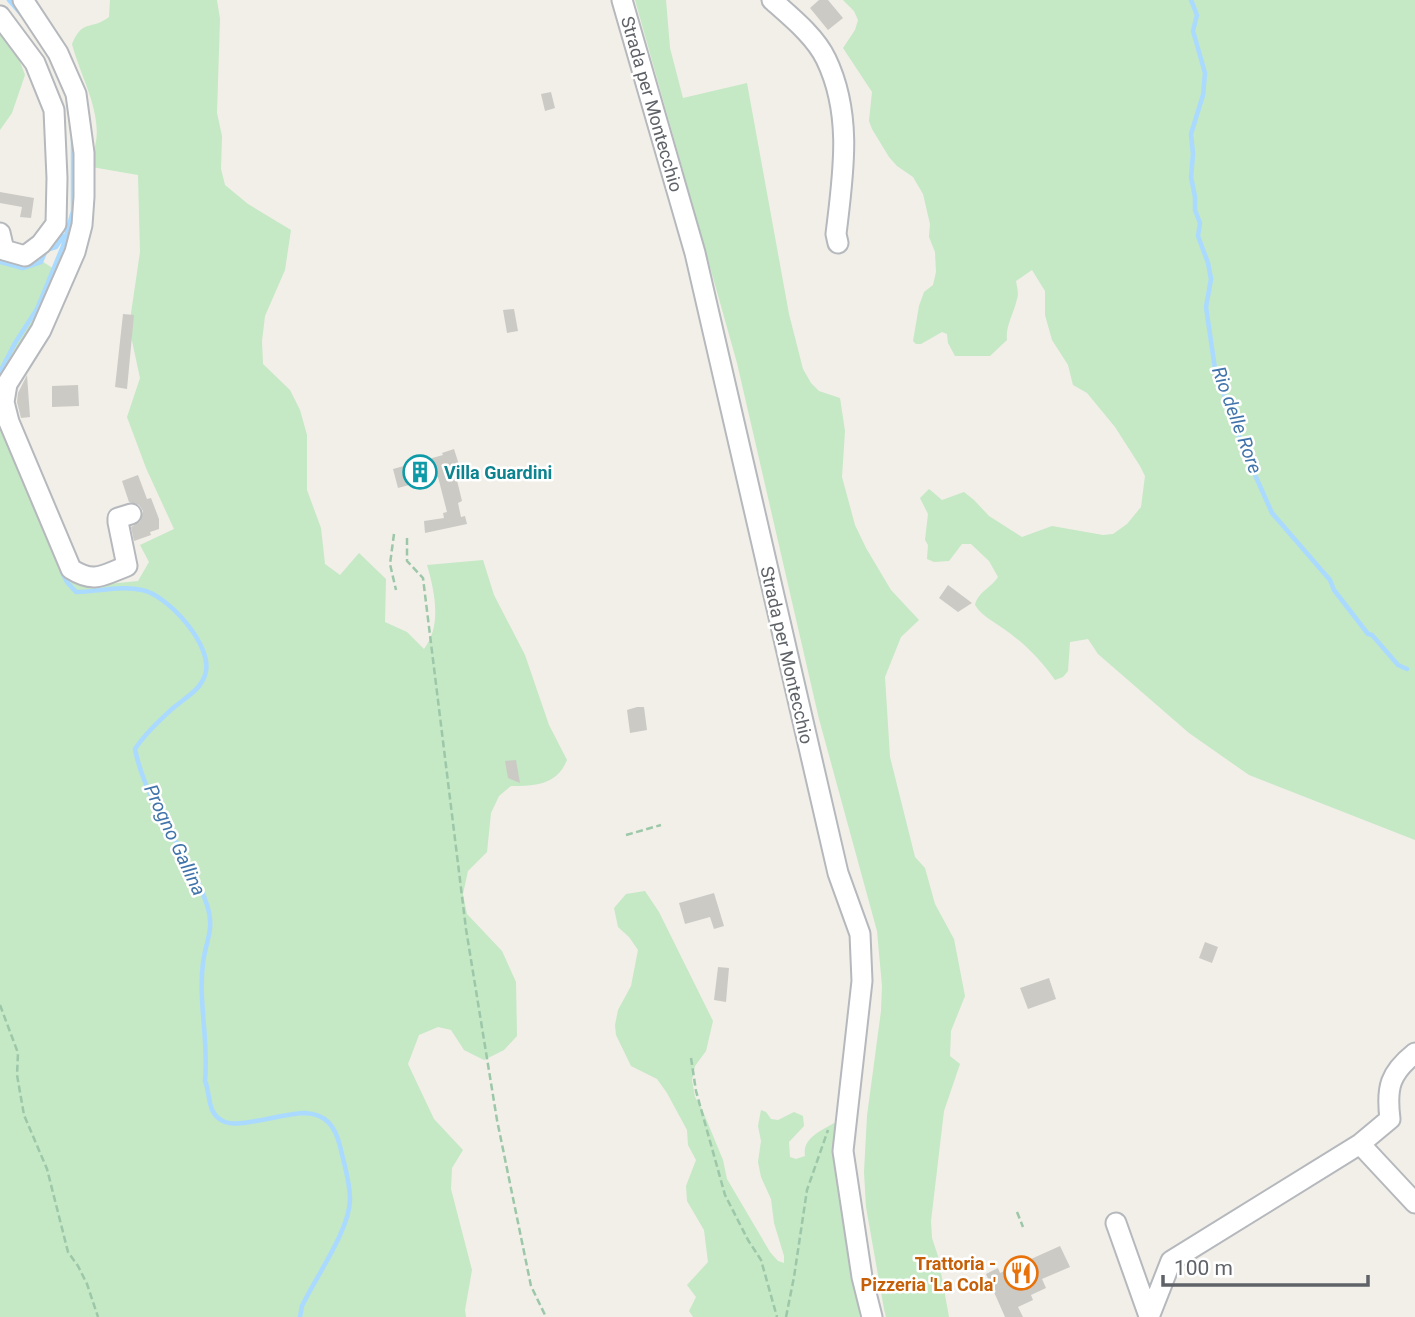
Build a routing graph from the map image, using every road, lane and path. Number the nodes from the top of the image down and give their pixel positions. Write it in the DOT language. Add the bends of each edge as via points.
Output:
graph roads {
  1 [pos="23,0"];
  2 [pos="622,0"];
  3 [pos="772,0"];
  4 [pos="0,16"];
  5 [pos="0,233"];
  6 [pos="838,243"];
  7 [pos="131,514"];
  8 [pos="394,534"];
  9 [pos="407,538"];
  10 [pos="396,590"];
  11 [pos="661,825"];
  12 [pos="626,835"];
  13 [pos="0,1005"];
  14 [pos="1415,1053"];
  15 [pos="691,1058"];
  16 [pos="832,1120"];
  17 [pos="1360,1144"];
  18 [pos="1415,1203"];
  19 [pos="1017,1212"];
  20 [pos="1116,1223"];
  21 [pos="1023,1227"];
  22 [pos="1149,1316"];
  23 [pos="98,1317"];
  24 [pos="546,1317"];
  25 [pos="778,1317"];
  26 [pos="786,1317"];
  27 [pos="872,1317"];
  1 -- 7 [label="street" via="58,53 76,94 84,197 75,252 41,330 7,384 4,402 71,569 84,578 97,578 127,566 118,518"];
  2 -- 27 [label="street, Strada per Montecchio" via="695,253 835,860 860,934 862,981 843,1151"];
  3 -- 6 [label="street" via="825,57 842,102 845,137"];
  4 -- 5 [label="street" via="35,63 54,110 57,178 56,224 41,244 25,256 4,250"];
  8 -- 10 [label="path" via="390,565"];
  9 -- 24 [label="path" via="407,561 423,578 466,929 497,1120 531,1286"];
  11 -- 12 [label="path"];
  13 -- 23 [label="path" via="18,1053 24,1115 47,1169 68,1252 79,1265"];
  14 -- 17 [label="street" via="1398,1067 1389,1085 1390,1119"];
  15 -- 25 [label="path" via="695,1091 725,1195 761,1259"];
  16 -- 26 [label="path" via="807,1190"];
  17 -- 18 [label="street"];
  17 -- 22 [label="street" via="1171,1261"];
  19 -- 21 [label="path"];
  20 -- 22 [label="street"];
}
